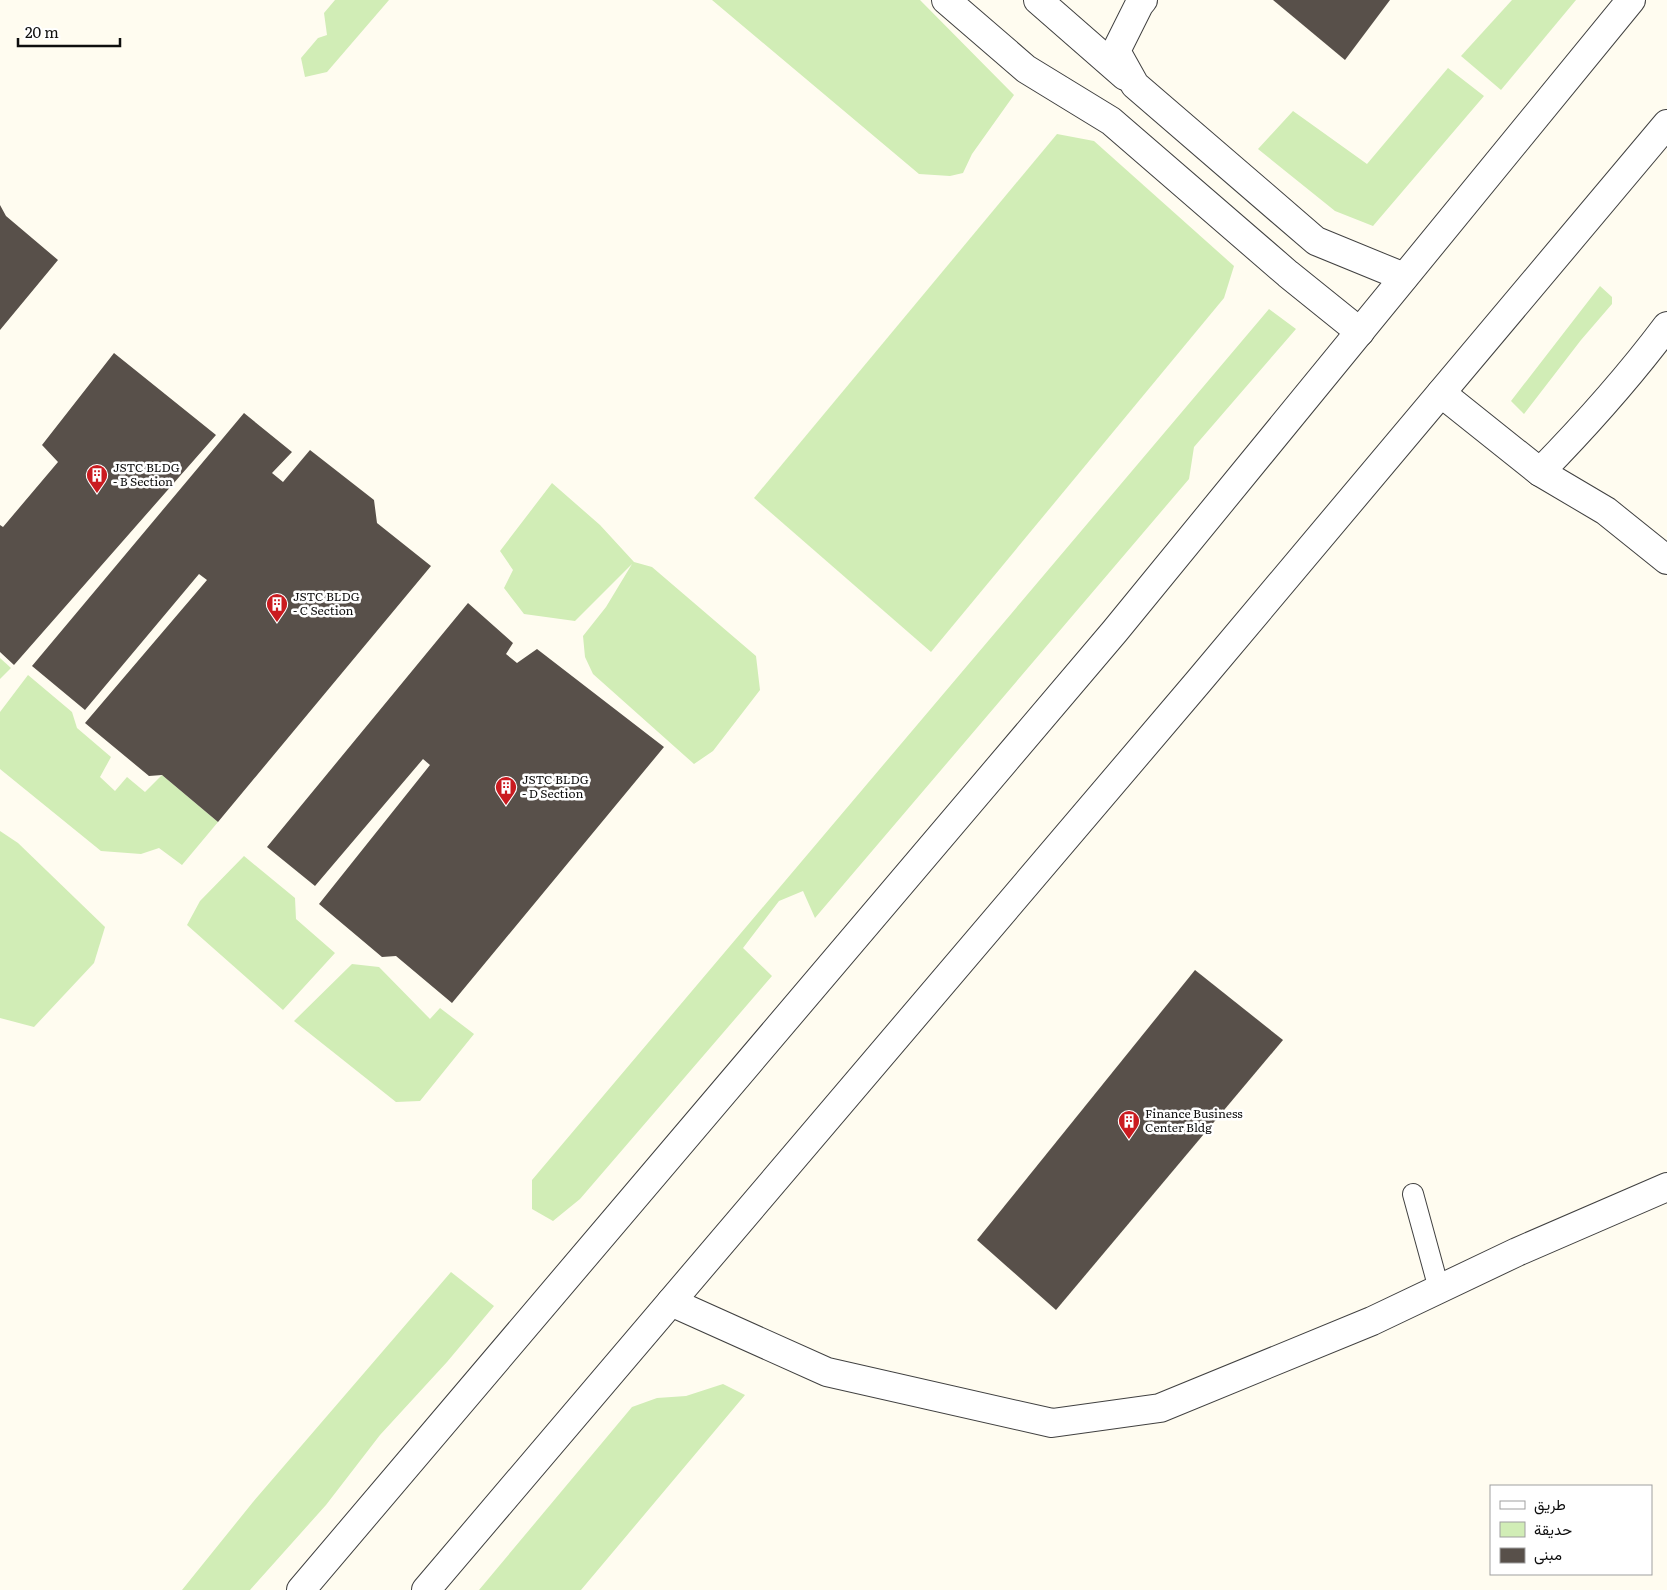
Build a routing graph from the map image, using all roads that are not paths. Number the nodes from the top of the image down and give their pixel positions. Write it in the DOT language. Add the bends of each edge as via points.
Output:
graph roads {
  1 [pos="946,0"];
  2 [pos="1038,0"];
  3 [pos="1143,0"];
  4 [pos="1631,0"];
  5 [pos="1135,85"];
  6 [pos="1667,124"];
  7 [pos="1404,278"];
  8 [pos="1667,326"];
  9 [pos="1360,332"];
  10 [pos="1441,393"];
  11 [pos="1540,472"];
  12 [pos="1667,560"];
  13 [pos="1667,1187"];
  14 [pos="1413,1194"];
  15 [pos="1439,1289"];
  16 [pos="671,1302"];
  17 [pos="301,1590"];
  18 [pos="426,1590"];
  1 -- 9 [label="street" via="1026,69 1111,122"];
  2 -- 5 [label="street"];
  3 -- 5 [label="street" via="1116,51"];
  4 -- 7 [label="street"];
  5 -- 7 [label="street" via="1316,241"];
  6 -- 10 [label="street"];
  7 -- 9 [label="street"];
  8 -- 11 [label="street" via="1636,368"];
  9 -- 17 [label="street" via="1115,631"];
  10 -- 11 [label="street"];
  10 -- 16 [label="street"];
  11 -- 12 [label="street" via="1606,511"];
  13 -- 15 [label="street"];
  14 -- 15 [label="lane"];
  15 -- 16 [label="street" via="1372,1321 1160,1408 1052,1423 827,1372"];
  16 -- 18 [label="street"];
}
